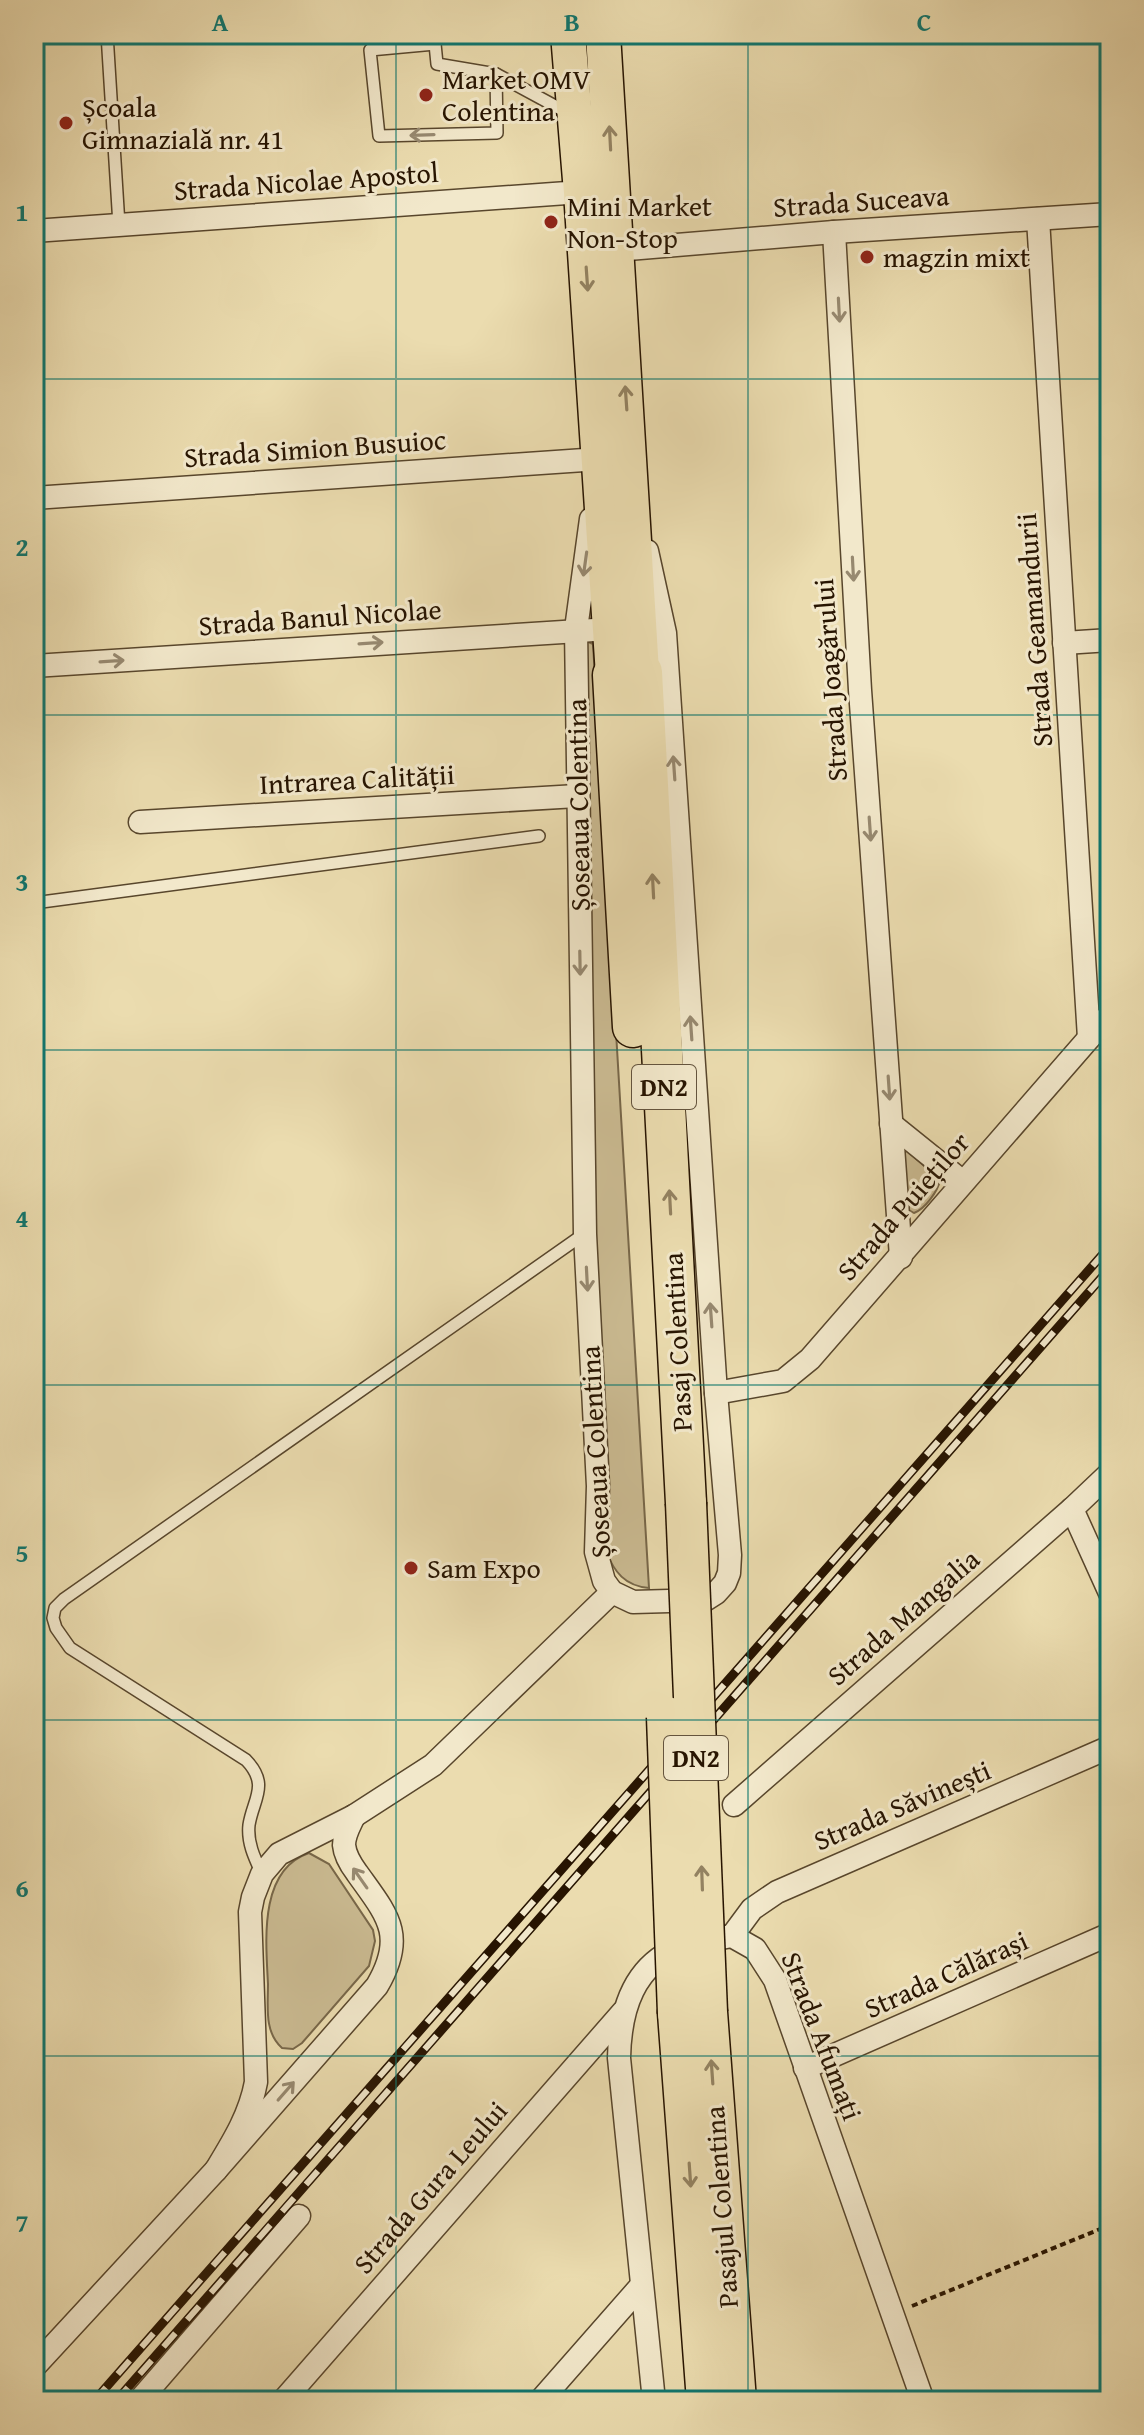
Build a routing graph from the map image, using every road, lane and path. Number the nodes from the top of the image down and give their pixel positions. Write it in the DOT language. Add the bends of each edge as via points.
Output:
graph roads {
  1 [pos="107,34"];
  2 [pos="568,34"];
  3 [pos="603,34"];
  4 [pos="435,39"];
  5 [pos="496,74"];
  6 [pos="574,116"];
  7 [pos="581,192"];
  8 [pos="1110,214"];
  9 [pos="1038,219"];
  10 [pos="119,225"];
  11 [pos="34,231"];
  12 [pos="834,232"];
  13 [pos="616,250"];
  14 [pos="599,459"];
  15 [pos="631,476"];
  16 [pos="34,498"];
  17 [pos="576,629"];
  18 [pos="610,629"];
  19 [pos="1110,640"];
  20 [pos="1064,643"];
  21 [pos="34,666"];
  22 [pos="628,674"];
  23 [pos="577,796"];
  24 [pos="140,822"];
  25 [pos="539,836"];
  26 [pos="34,903"];
  27 [pos="1110,1014"];
  28 [pos="1089,1038"];
  29 [pos="891,1124"];
  30 [pos="963,1182"];
  31 [pos="585,1234"];
  32 [pos="901,1257"];
  33 [pos="716,1393"];
  34 [pos="1110,1473"];
  35 [pos="1072,1509"];
  36 [pos="612,1592"];
  37 [pos="1110,1593"];
  38 [pos="1110,1747"];
  39 [pos="734,1805"];
  40 [pos="354,1816"];
  41 [pos="262,1874"];
  42 [pos="1110,1934"];
  43 [pos="732,1936"];
  44 [pos="623,2012"];
  45 [pos="692,2013"];
  46 [pos="805,2068"];
  47 [pos="216,2170"];
  48 [pos="299,2216"];
  49 [pos="1110,2225"];
  50 [pos="641,2286"];
  51 [pos="891,2315"];
  52 [pos="34,2367"];
  53 [pos="139,2401"];
  54 [pos="283,2401"];
  55 [pos="540,2401"];
  56 [pos="654,2401"];
  57 [pos="707,2401"];
  58 [pos="736,2401"];
  59 [pos="923,2401"];
  1 -- 10 [label="lane"];
  2 -- 6 [label="main road, Șoseaua Colentina / DN2"];
  13 -- 3 [label="main road, Șoseaua Colentina / DN2, one-way"];
  4 -- 5 [label="lane" via="437,64"];
  5 -- 4 [label="lane, one-way" via="497,133 379,136 370,50"];
  5 -- 6 [label="lane"];
  6 -- 7 [label="main road, Șoseaua Colentina / DN2"];
  7 -- 10 [label="street, Strada Nicolae Apostol"];
  7 -- 14 [label="main road, Șoseaua Colentina / DN2, one-way"];
  8 -- 9 [label="street, Strada Suceava"];
  9 -- 12 [label="street, Strada Suceava"];
  9 -- 20 [label="street, Strada Geamandurii"];
  10 -- 11 [label="street, Strada Nicolae Apostol"];
  12 -- 13 [label="street, Strada Suceava"];
  12 -- 29 [label="street, Strada Joagărului, one-way"];
  15 -- 13 [label="main road, Șoseaua Colentina / DN2, one-way"];
  14 -- 16 [label="street, Strada Simion Busuioc"];
  14 -- 17 [label="street, Șoseaua Colentina, one-way"];
  14 -- 18 [label="main road, Șoseaua Colentina / DN2"];
  15 -- 22 [label="main road, Șoseaua Colentina / DN2"];
  33 -- 15 [label="street, Șoseaua Colentina, one-way" via="665,633"];
  17 -- 18 [label="street, Strada Banul Nicolae"];
  21 -- 17 [label="street, Strada Banul Nicolae, one-way"];
  17 -- 23 [label="street, Șoseaua Colentina"];
  18 -- 22 [label="main road, Șoseaua Colentina / DN2"];
  19 -- 20 [label="street"];
  20 -- 28 [label="street, Strada Geamandurii"];
  22 -- 45 [label="highway, Pasaj Colentina / DN2, bridge" via="672,1504"];
  23 -- 24 [label="street, Intrarea Calității"];
  23 -- 31 [label="street, Șoseaua Colentina, one-way"];
  25 -- 26 [label="lane"];
  27 -- 28 [label="street, Strada Puieților"];
  28 -- 30 [label="street, Strada Puieților"];
  29 -- 30 [label="street"];
  29 -- 32 [label="street, Strada Joagărului"];
  30 -- 32 [label="street, Strada Puieților"];
  31 -- 36 [label="street, Șoseaua Colentina, one-way" via="598,1486 596,1552"];
  31 -- 41 [label="lane" via="55,1608 56,1628 81,1657 253,1767 259,1791 249,1824 250,1842"];
  32 -- 33 [label="street, Strada Puieților" via="798,1371 765,1386"];
  33 -- 36 [label="street, Șoseaua Colentina" via="730,1555 725,1583 705,1600 633,1602"];
  34 -- 35 [label="street, Strada Mangalia"];
  35 -- 37 [label="street"];
  35 -- 39 [label="street, Strada Mangalia"];
  36 -- 40 [label="street" via="433,1765"];
  38 -- 43 [label="street, Strada Săvinești" via="777,1892 752,1909"];
  40 -- 41 [label="street" via="291,1846"];
  47 -- 40 [label="street, one-way" via="386,1972 390,1921 345,1851"];
  41 -- 47 [label="street" via="250,1912 256,2082 241,2129"];
  42 -- 46 [label="street, Strada Călărași"];
  43 -- 44 [label="street" via="666,1954 640,1979"];
  43 -- 46 [label="street, Strada Afumați" via="755,1949 767,1966"];
  44 -- 50 [label="street" via="619,2058"];
  44 -- 54 [label="street, Strada Gura Leului"];
  45 -- 57 [label="highway, Pasajul Colentina / DN2, one-way"];
  58 -- 45 [label="highway, Pasajul Colentina / DN2, one-way"];
  46 -- 51 [label="street, Strada Afumați"];
  47 -- 52 [label="street"];
  48 -- 53 [label="street"];
  49 -- 51 [label="path"];
  50 -- 55 [label="street"];
  50 -- 56 [label="street"];
  51 -- 59 [label="street, Strada Afumați"];
}
